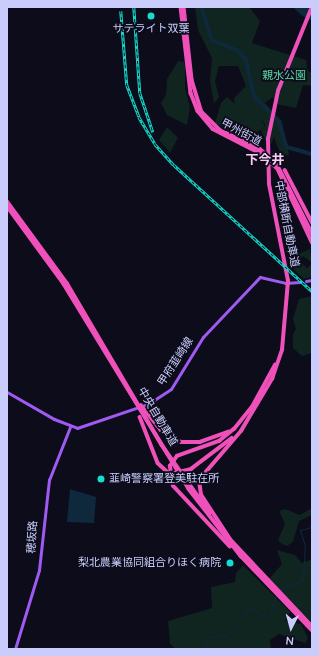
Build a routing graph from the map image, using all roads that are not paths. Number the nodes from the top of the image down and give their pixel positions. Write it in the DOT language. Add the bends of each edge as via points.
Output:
graph roads {
  1 [pos="181,7"];
  2 [pos="184,7"];
  3 [pos="312,7"];
  4 [pos="269,156"];
  5 [pos="7,201"];
  6 [pos="7,206"];
  7 [pos="312,222"];
  8 [pos="312,233"];
  9 [pos="312,242"];
  10 [pos="312,280"];
  11 [pos="306,281"];
  12 [pos="300,282"];
  13 [pos="284,332"];
  14 [pos="123,379"];
  15 [pos="126,390"];
  16 [pos="7,392"];
  17 [pos="249,418"];
  18 [pos="239,424"];
  19 [pos="70,427"];
  20 [pos="231,541"];
  21 [pos="252,569"];
  22 [pos="267,582"];
  23 [pos="294,609"];
  24 [pos="312,626"];
  25 [pos="312,630"];
  26 [pos="15,649"];
  1 -- 9 [label="highway, 甲州街道" via="191,93 198,111 217,131 258,152 278,169"];
  2 -- 4 [label="highway, 甲州街道" via="192,80 202,112 220,130"];
  3 -- 13 [label="highway, 中部横断自動車道" via="274,103 268,138 267,172 286,270 287,314"];
  4 -- 7 [label="highway" via="290,177"];
  4 -- 8 [label="highway, 甲州街道" via="282,170"];
  5 -- 14 [label="highway, 中央自動車道" via="66,283"];
  6 -- 15 [label="highway, 中央自動車道" via="64,284"];
  10 -- 11 [label="main road"];
  12 -- 19 [label="main road, 甲府韮崎線" via="286,284 260,277 198,344 171,389 144,406 81,428"];
  13 -- 17 [label="highway, 中部横断自動車道" via="275,371"];
  13 -- 18 [label="highway, 中部横断自動車道" via="269,379"];
  14 -- 18 [label="highway" via="155,425 175,440 190,443 209,440"];
  14 -- 20 [label="highway, 中央自動車道" via="176,465"];
  15 -- 17 [label="highway" via="158,462 172,474 191,469 220,450"];
  15 -- 21 [label="highway, 中央自動車道" via="189,489"];
  16 -- 19 [label="main road"];
  17 -- 20 [label="highway" via="199,480 201,495"];
  18 -- 21 [label="highway" via="219,441 182,453 170,466 170,482"];
  19 -- 26 [label="main road, 穂坂路" via="49,480 39,570"];
  20 -- 22 [label="highway, 中央自動車道"];
  21 -- 22 [label="highway, 中央自動車道"];
  22 -- 23 [label="highway, 中央自動車道"];
  23 -- 24 [label="highway, 中央自動車道"];
  23 -- 25 [label="highway, 中央自動車道"];
}
